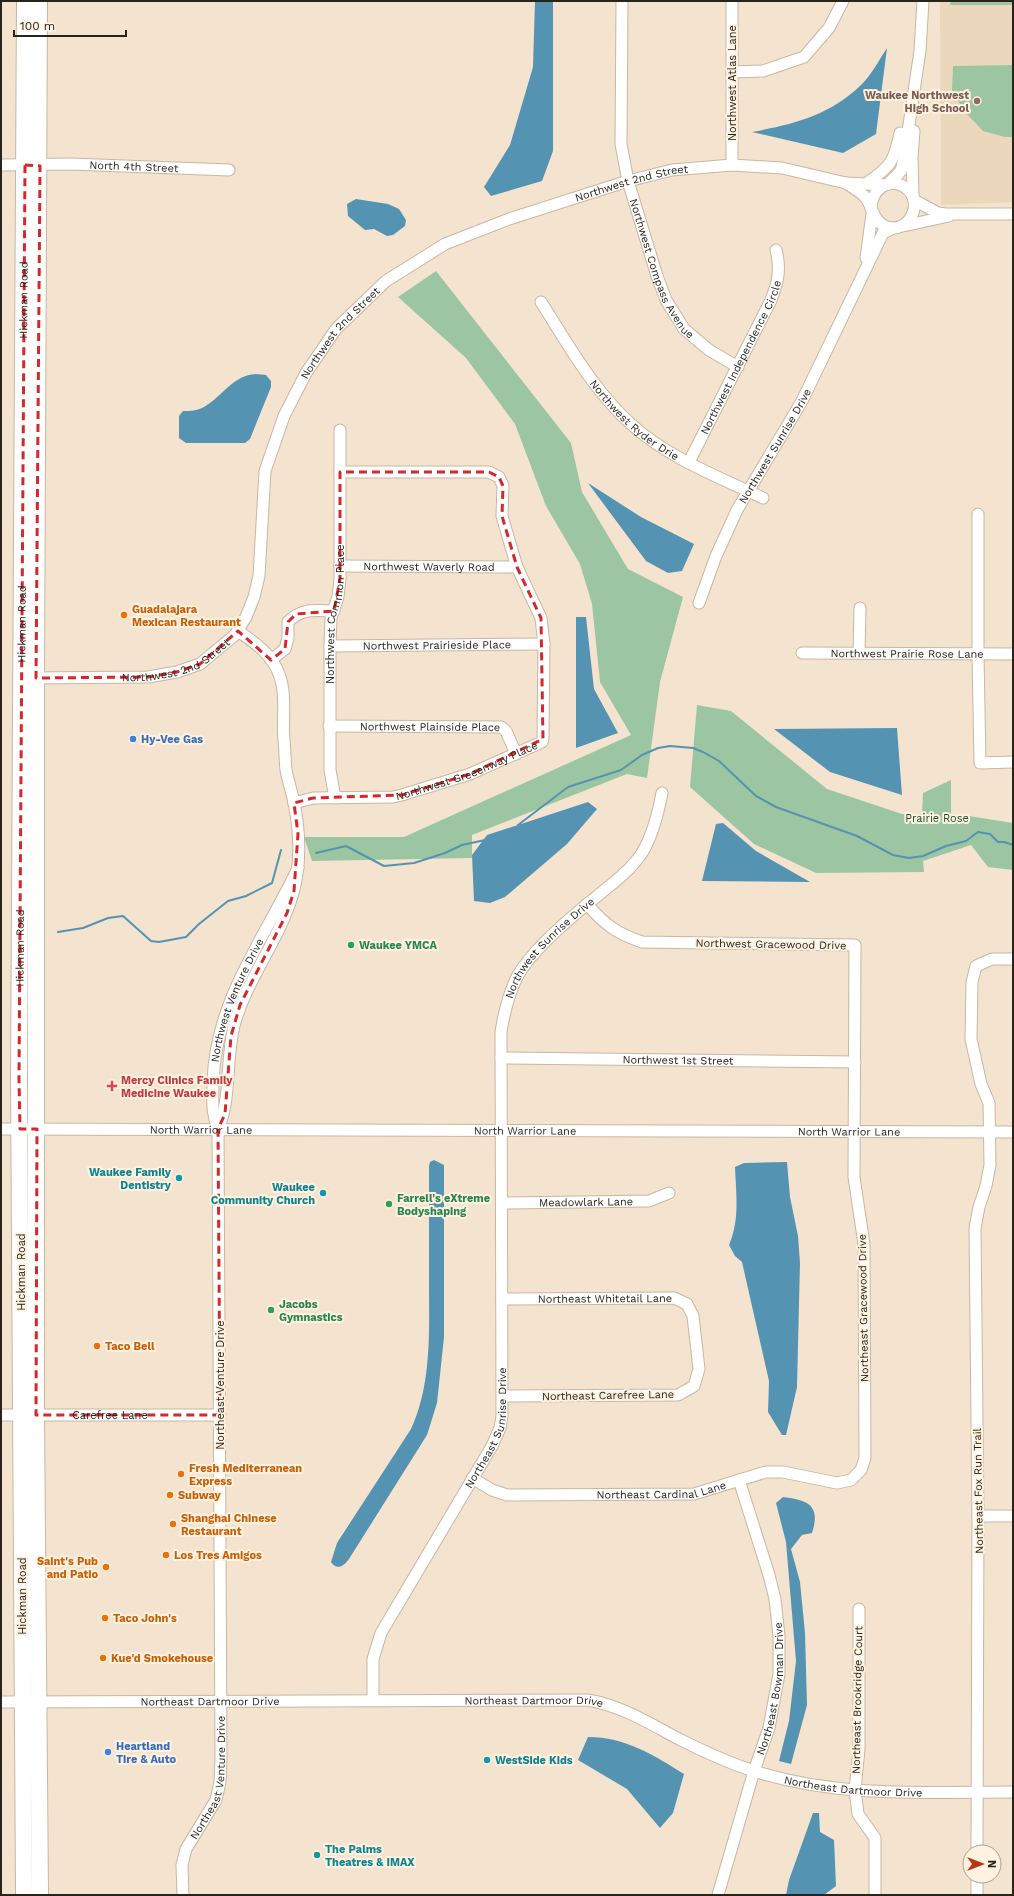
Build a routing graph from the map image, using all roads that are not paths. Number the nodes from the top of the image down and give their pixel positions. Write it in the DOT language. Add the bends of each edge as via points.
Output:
graph roads {
  1 [pos="25,1"];
  2 [pos="39,1"];
  3 [pos="622,1"];
  4 [pos="732,1"];
  5 [pos="843,1"];
  6 [pos="922,1"];
  7 [pos="732,72"];
  8 [pos="916,85"];
  9 [pos="1,165"];
  10 [pos="32,165"];
  11 [pos="732,165"];
  12 [pos="228,170"];
  13 [pos="628,181"];
  14 [pos="867,183"];
  15 [pos="846,184"];
  16 [pos="886,185"];
  17 [pos="913,198"];
  18 [pos="872,211"];
  19 [pos="955,214"];
  20 [pos="1013,214"];
  21 [pos="895,227"];
  22 [pos="776,250"];
  23 [pos="854,291"];
  24 [pos="541,302"];
  25 [pos="738,367"];
  26 [pos="340,430"];
  27 [pos="689,462"];
  28 [pos="340,472"];
  29 [pos="748,491"];
  30 [pos="763,498"];
  31 [pos="978,514"];
  32 [pos="340,566"];
  33 [pos="517,567"];
  34 [pos="699,603"];
  35 [pos="860,608"];
  36 [pos="334,611"];
  37 [pos="238,631"];
  38 [pos="544,644"];
  39 [pos="330,646"];
  40 [pos="802,653"];
  41 [pos="859,653"];
  42 [pos="978,654"];
  43 [pos="1013,654"];
  44 [pos="271,660"];
  45 [pos="29,678"];
  46 [pos="329,726"];
  47 [pos="516,754"];
  48 [pos="1013,762"];
  49 [pos="662,793"];
  50 [pos="335,798"];
  51 [pos="294,804"];
  52 [pos="587,904"];
  53 [pos="1013,959"];
  54 [pos="501,1058"];
  55 [pos="855,1062"];
  56 [pos="1,1129"];
  57 [pos="20,1129"];
  58 [pos="37,1129"];
  59 [pos="218,1129"];
  60 [pos="501,1130"];
  61 [pos="854,1131"];
  62 [pos="990,1131"];
  63 [pos="1013,1132"];
  64 [pos="669,1193"];
  65 [pos="502,1203"];
  66 [pos="502,1299"];
  67 [pos="696,1345"];
  68 [pos="503,1396"];
  69 [pos="220,1414"];
  70 [pos="1,1415"];
  71 [pos="29,1415"];
  72 [pos="472,1478"];
  73 [pos="739,1480"];
  74 [pos="851,1480"];
  75 [pos="978,1516"];
  76 [pos="1013,1516"];
  77 [pos="859,1609"];
  78 [pos="373,1700"];
  79 [pos="222,1701"];
  80 [pos="1,1702"];
  81 [pos="31,1702"];
  82 [pos="754,1771"];
  83 [pos="855,1790"];
  84 [pos="978,1792"];
  85 [pos="1013,1792"];
  86 [pos="978,1844"];
  87 [pos="977,1884"];
  88 [pos="24,1895"];
  89 [pos="40,1895"];
  90 [pos="183,1895"];
  91 [pos="718,1895"];
  92 [pos="875,1895"];
  93 [pos="977,1895"];
  1 -- 10 [label="highway, Hickman Road"];
  2 -- 10 [label="highway, Hickman Road"];
  3 -- 13 [label="street, Northwest Compass Avenue" via="622,144"];
  4 -- 7 [label="street, Northwest Atlas Lane"];
  5 -- 7 [label="street" via="829,28 804,57 763,70"];
  6 -- 8 [label="street"];
  7 -- 11 [label="street, Northwest Atlas Lane"];
  8 -- 14 [label="street" via="909,97 893,159 885,170"];
  8 -- 16 [label="street" via="903,165 898,175"];
  8 -- 17 [label="street" via="912,157"];
  9 -- 10 [label="street, North 4th Street"];
  10 -- 12 [label="street, North 4th Street"];
  10 -- 45 [label="highway, Hickman Road"];
  11 -- 13 [label="street, Northwest 2nd Street" via="672,170"];
  11 -- 15 [label="street, Northwest 2nd Street" via="782,168"];
  13 -- 25 [label="street, Northwest Compass Avenue" via="657,276 674,316 703,346"];
  13 -- 37 [label="street, Northwest 2nd Street" via="509,219 445,244 386,280 336,329 306,373 284,416 265,471 258,576 254,597"];
  14 -- 15 [label="street, Northwest 2nd Street"];
  14 -- 16 [label="street, Northwest 2nd Street"];
  15 -- 18 [label="street, Northwest 2nd Street" via="864,197"];
  16 -- 17 [label="street" via="906,188"];
  16 -- 18 [label="street" via="874,195"];
  17 -- 19 [label="street" via="938,213"];
  17 -- 21 [label="street" via="915,207 910,220"];
  18 -- 21 [label="street" via="881,224"];
  18 -- 23 [label="street, Northwest Sunrise Drive" via="868,246"];
  19 -- 20 [label="street"];
  19 -- 21 [label="street"];
  21 -- 23 [label="street, Northwest Sunrise Drive" via="883,233"];
  22 -- 25 [label="street, Northwest Independence Circle" via="780,263 777,284"];
  23 -- 29 [label="street, Northwest Sunrise Drive" via="802,401"];
  24 -- 27 [label="street, Northwest Ryder Drie" via="606,399 631,425 655,443"];
  25 -- 27 [label="street, Northwest Independence Circle"];
  26 -- 28 [label="street, Northwest Common Place"];
  27 -- 29 [label="street, Northwest Ryder Drie"];
  28 -- 32 [label="street, Northwest Common Place"];
  28 -- 33 [label="street, Northwest Greeenway Place" via="489,472 499,477 503,486 502,516"];
  29 -- 30 [label="street, Northwest Ryder Drie"];
  29 -- 34 [label="street, Northwest Sunrise Drive" via="724,537"];
  31 -- 42 [label="street"];
  32 -- 33 [label="street, Northwest Waverly Road"];
  32 -- 36 [label="street, Northwest Common Place" via="338,597"];
  33 -- 38 [label="street, Northwest Greeenway Place" via="541,618"];
  35 -- 41 [label="street"];
  36 -- 39 [label="street, Northwest Common Place" via="331,618"];
  36 -- 44 [label="street" via="307,611 296,614 288,622 285,649"];
  37 -- 44 [label="street, Northwest Venture Drive" via="262,649"];
  37 -- 45 [label="street, Northwest 2nd Street" via="231,640 200,664 177,672 148,677"];
  38 -- 39 [label="street, Northwest Prairieside Place"];
  38 -- 47 [label="street, Northwest Greeenway Place" via="543,739 542,742"];
  39 -- 46 [label="street, Northwest Common Place"];
  40 -- 41 [label="street, Northwest Prairie Rose Lane"];
  41 -- 42 [label="street, Northwest Prairie Rose Lane"];
  42 -- 43 [label="street, Northwest Prairie Rose Lane"];
  42 -- 48 [label="street" via="980,763"];
  44 -- 51 [label="street, Northwest Venture Drive" via="283,687 283,735"];
  45 -- 57 [label="highway, Hickman Road"];
  45 -- 58 [label="highway, Hickman Road"];
  46 -- 47 [label="street, Northwest Plainside Place" via="501,727 506,731"];
  46 -- 50 [label="street, Northwest Common Place" via="330,770"];
  47 -- 50 [label="street, Northwest Greeenway Place" via="470,774 402,795"];
  49 -- 52 [label="street, Northwest Sunrise Drive" via="658,814 641,855 624,874"];
  50 -- 51 [label="street, Northwest Greeenway Place" via="313,798"];
  51 -- 59 [label="street, Northwest Venture Drive" via="298,834 298,868 294,891 287,913 240,1004 231,1036 225,1114"];
  52 -- 54 [label="street, Northwest Sunrise Drive" via="537,950 517,976 505,1006"];
  52 -- 55 [label="street, Northwest Gracewood Drive" via="600,919 622,935 642,942 855,945"];
  53 -- 62 [label="street, Northeast Fox Run Trail" via="992,959 976,966 972,982 971,1039 981,1084 989,1103"];
  54 -- 55 [label="street, Northwest 1st Street"];
  54 -- 60 [label="street, Northwest Sunrise Drive"];
  55 -- 61 [label="street, Northwest Gracewood Drive"];
  56 -- 57 [label="street, North Warrior Lane"];
  57 -- 58 [label="street, North Warrior Lane"];
  57 -- 71 [label="highway, Hickman Road"];
  58 -- 59 [label="street, North Warrior Lane"];
  58 -- 71 [label="highway, Hickman Road"];
  59 -- 60 [label="street, North Warrior Lane"];
  59 -- 69 [label="street, Northeast Venture Drive"];
  60 -- 61 [label="street, North Warrior Lane"];
  60 -- 65 [label="street, Northeast Sunrise Drive"];
  61 -- 62 [label="street, North Warrior Lane"];
  61 -- 74 [label="street, Northeast Gracewood Drive" via="854,1177 864,1244 864,1458 861,1470"];
  62 -- 63 [label="street, North Warrior Lane"];
  62 -- 75 [label="street, Northeast Fox Run Trail" via="990,1165 975,1228"];
  64 -- 65 [label="street, Meadowlark Lane" via="649,1201"];
  65 -- 66 [label="street, Northeast Sunrise Drive"];
  66 -- 67 [label="street, Northeast Whitetail Lane" via="674,1298 687,1304 693,1316"];
  66 -- 68 [label="street, Northeast Sunrise Drive"];
  67 -- 68 [label="street, Northeast Carefree Lane" via="699,1369 694,1386 678,1395"];
  68 -- 72 [label="street, Northeast Sunrise Drive" via="500,1428"];
  69 -- 71 [label="street, Carefree Lane"];
  69 -- 79 [label="street, Northeast Venture Drive"];
  70 -- 71 [label="street, Carefree Lane"];
  71 -- 81 [label="highway, Hickman Road"];
  72 -- 73 [label="street, Northeast Cardinal Lane" via="499,1493 511,1495 694,1494"];
  72 -- 78 [label="street, Northeast Sunrise Drive" via="381,1633 374,1659"];
  73 -- 74 [label="street, Northeast Cardinal Lane" via="766,1472 783,1472 837,1482"];
  73 -- 82 [label="street, Northeast Bowman Drive" via="769,1575 778,1636 779,1674 776,1697 769,1728"];
  75 -- 76 [label="street"];
  75 -- 84 [label="street, Northeast Fox Run Trail"];
  77 -- 83 [label="street, Northeast Brookridge Court" via="859,1749"];
  78 -- 79 [label="street, Northeast Dartmoor Drive"];
  78 -- 82 [label="street, Northeast Dartmoor Drive" via="572,1699 603,1703 634,1714 711,1755"];
  79 -- 81 [label="street, Northeast Dartmoor Drive"];
  79 -- 90 [label="street, Northeast Venture Drive" via="221,1758 216,1800 186,1848 182,1865"];
  80 -- 81 [label="street, Northeast Dartmoor Drive"];
  81 -- 88 [label="highway, Hickman Road"];
  81 -- 89 [label="highway, Hickman Road"];
  82 -- 83 [label="street, Northeast Dartmoor Drive" via="822,1787"];
  82 -- 91 [label="street, Northeast Bowman Drive"];
  83 -- 84 [label="street, Northeast Dartmoor Drive"];
  83 -- 92 [label="street, Northeast Brookridge Court" via="858,1814 875,1838"];
  84 -- 85 [label="street, Northeast Dartmoor Drive"];
  84 -- 86 [label="street, Northeast Fox Run Trail"];
  87 -- 93 [label="street"];
}
